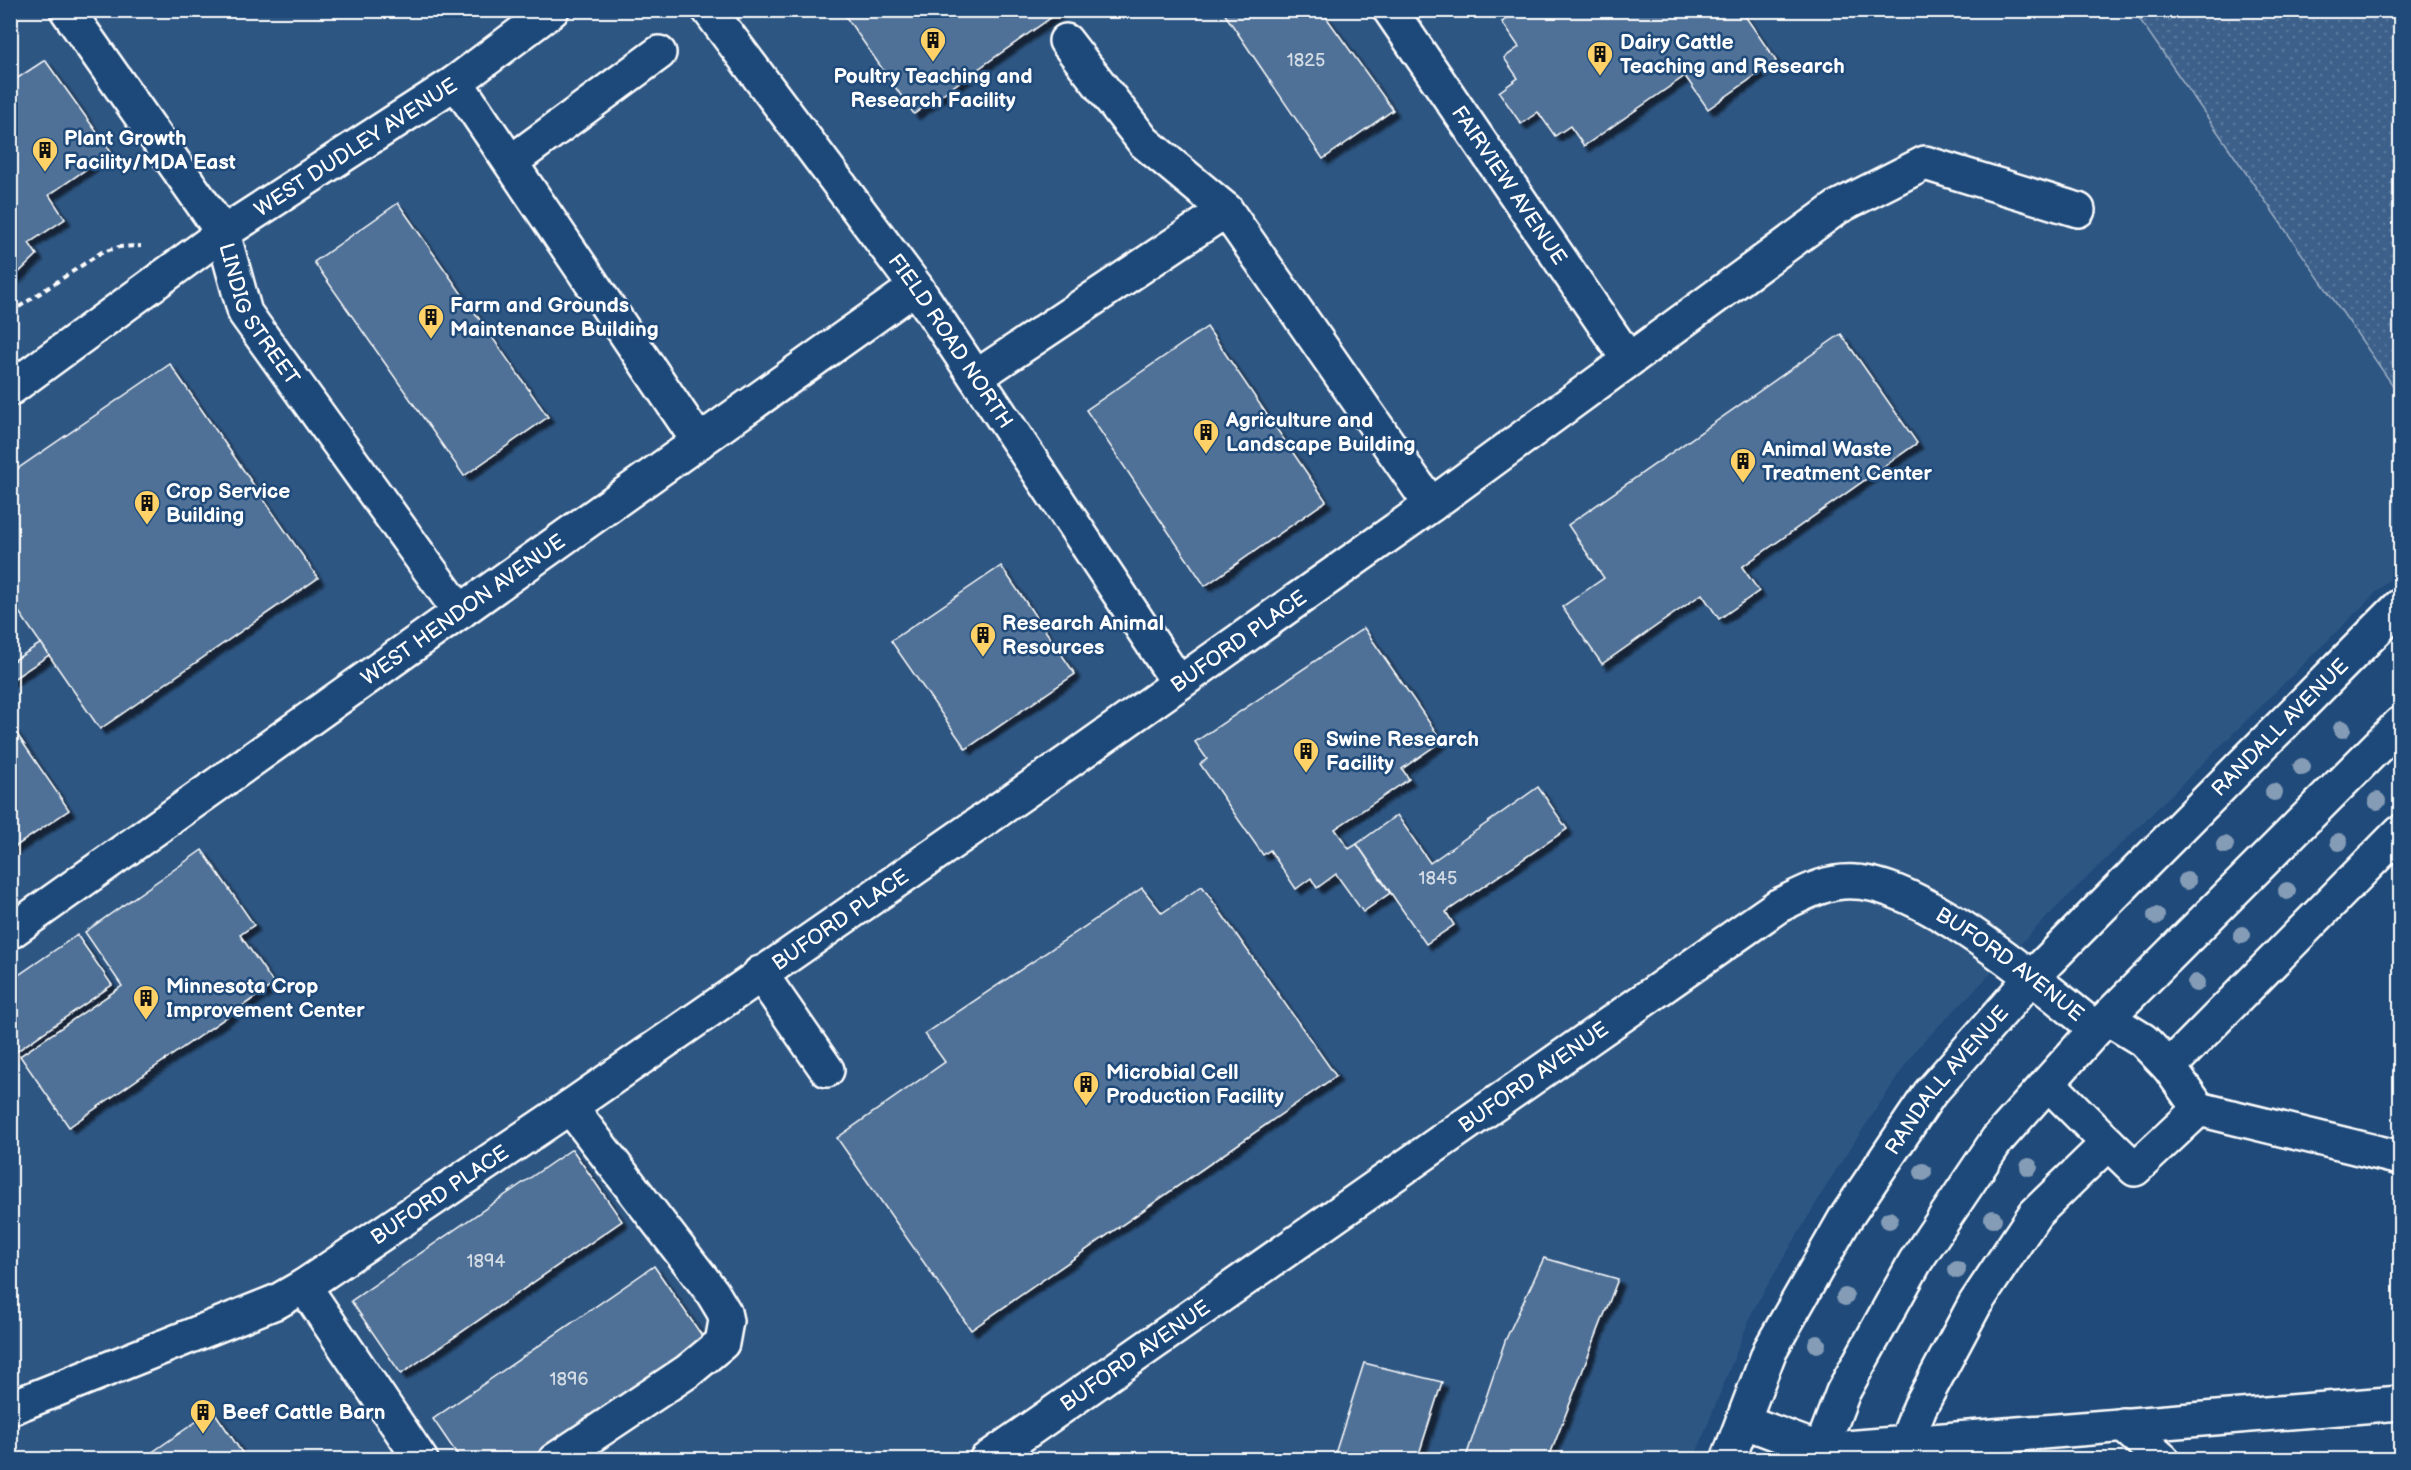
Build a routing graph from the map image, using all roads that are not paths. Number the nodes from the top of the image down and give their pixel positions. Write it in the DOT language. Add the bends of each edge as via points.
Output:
graph roads {
  1 [pos="67,10"];
  2 [pos="552,10"];
  3 [pos="709,10"];
  4 [pos="1390,10"];
  5 [pos="1066,41"];
  6 [pos="659,53"];
  7 [pos="456,82"];
  8 [pos="510,162"];
  9 [pos="1226,210"];
  10 [pos="2078,210"];
  11 [pos="223,232"];
  12 [pos="916,288"];
  13 [pos="1628,359"];
  14 [pos="976,377"];
  15 [pos="10,389"];
  16 [pos="699,442"];
  17 [pos="1431,505"];
  18 [pos="2400,606"];
  19 [pos="460,612"];
  20 [pos="1178,682"];
  21 [pos="2400,724"];
  22 [pos="2400,832"];
  23 [pos="10,932"];
  24 [pos="760,973"];
  25 [pos="2032,977"];
  26 [pos="2102,1024"];
  27 [pos="2169,1067"];
  28 [pos="827,1070"];
  29 [pos="2048,1083"];
  30 [pos="570,1107"];
  31 [pos="2199,1109"];
  32 [pos="2108,1143"];
  33 [pos="2400,1158"];
  34 [pos="304,1286"];
  35 [pos="2400,1403"];
  36 [pos="10,1408"];
  37 [pos="1743,1421"];
  38 [pos="2123,1425"];
  39 [pos="1902,1451"];
  40 [pos="1005,1454"];
  41 [pos="1819,1455"];
  42 [pos="421,1460"];
  43 [pos="555,1460"];
  44 [pos="1728,1460"];
  45 [pos="2163,1460"];
  1 -- 11 [label="street, LINDIG STREET"];
  2 -- 7 [label="street, WEST DUDLEY AVENUE"];
  3 -- 12 [label="street, FIELD ROAD NORTH"];
  4 -- 13 [label="street, FAIRVIEW AVENUE"];
  5 -- 9 [label="street" via="1144,142"];
  6 -- 8 [label="street"];
  7 -- 8 [label="street"];
  7 -- 11 [label="street, WEST DUDLEY AVENUE"];
  8 -- 16 [label="street"];
  9 -- 14 [label="street"];
  9 -- 17 [label="street"];
  10 -- 13 [label="street, BUFORD PLACE" via="1925,163 1838,207"];
  11 -- 15 [label="street, WEST DUDLEY AVENUE"];
  11 -- 19 [label="street, LINDIG STREET" via="245,313"];
  12 -- 14 [label="street, FIELD ROAD NORTH"];
  12 -- 16 [label="street, WEST HENDON AVENUE"];
  13 -- 17 [label="street, BUFORD PLACE"];
  14 -- 20 [label="street, FIELD ROAD NORTH"];
  16 -- 19 [label="street, WEST HENDON AVENUE"];
  17 -- 20 [label="street, BUFORD PLACE"];
  18 -- 25 [label="street, RANDALL AVENUE"];
  19 -- 23 [label="street, WEST HENDON AVENUE"];
  20 -- 24 [label="street, BUFORD PLACE"];
  21 -- 26 [label="street"];
  22 -- 27 [label="street"];
  24 -- 28 [label="street"];
  24 -- 30 [label="street, BUFORD PLACE"];
  25 -- 26 [label="street, BUFORD AVENUE"];
  25 -- 37 [label="street, RANDALL AVENUE" via="1930,1093 1845,1219 1770,1350"];
  25 -- 40 [label="street, BUFORD AVENUE" via="1938,913 1892,889 1855,882 1818,886 1778,906"];
  26 -- 27 [label="street, BUFORD AVENUE" via="2143,1040"];
  26 -- 29 [label="street"];
  27 -- 31 [label="street, BUFORD AVENUE"];
  29 -- 32 [label="street"];
  29 -- 41 [label="street" via="1997,1140 1915,1262 1843,1392"];
  30 -- 34 [label="street, BUFORD PLACE"];
  30 -- 43 [label="street" via="712,1292 724,1312 726,1331 722,1343 688,1371"];
  31 -- 32 [label="street" via="2135,1169"];
  31 -- 33 [label="street"];
  32 -- 39 [label="street" via="2035,1214 1975,1304 1920,1407"];
  34 -- 36 [label="street, BUFORD PLACE" via="278,1301"];
  34 -- 42 [label="street"];
  35 -- 38 [label="street"];
  37 -- 41 [label="street"];
  37 -- 44 [label="street, RANDALL AVENUE"];
  38 -- 39 [label="street"];
  38 -- 45 [label="street"];
  39 -- 41 [label="street"];
}
